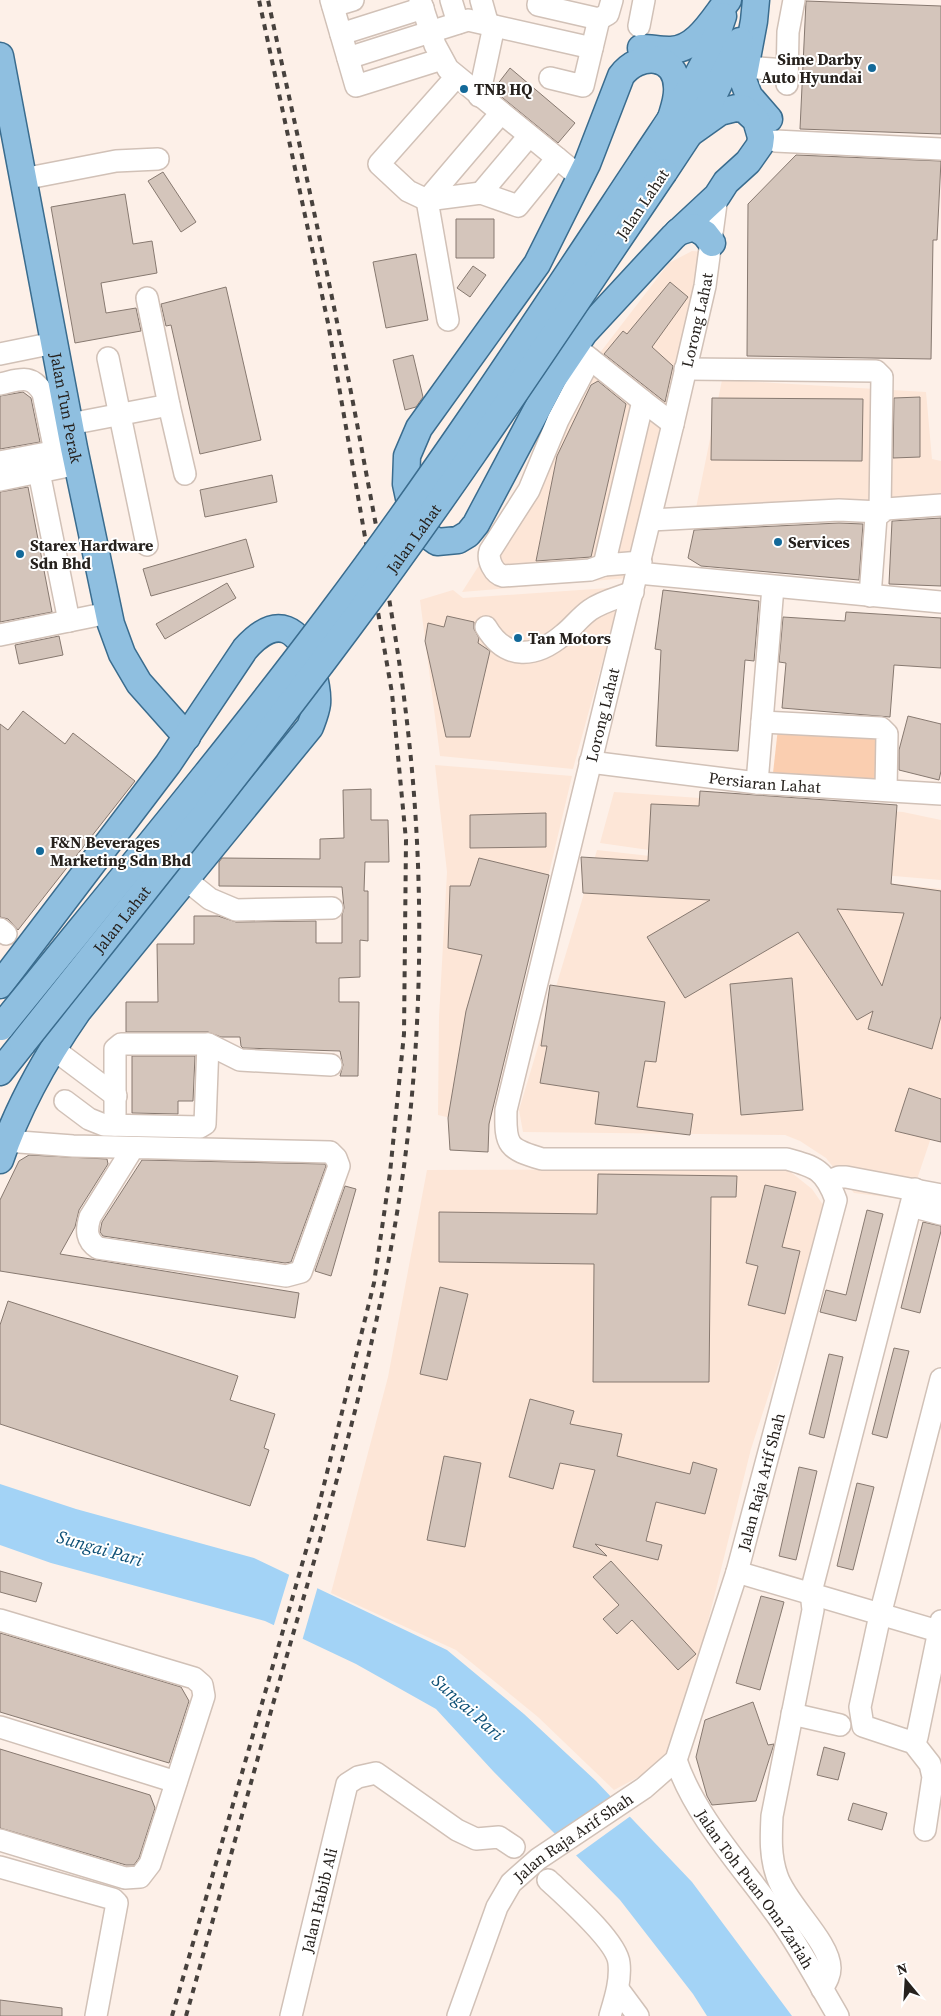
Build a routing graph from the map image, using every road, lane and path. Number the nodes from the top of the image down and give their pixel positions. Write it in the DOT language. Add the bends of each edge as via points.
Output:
graph roads {
  1 [pos="353,0"];
  2 [pos="451,0"];
  3 [pos="481,0"];
  4 [pos="539,0"];
  5 [pos="612,0"];
  6 [pos="644,0"];
  7 [pos="728,0"];
  8 [pos="754,0"];
  9 [pos="794,0"];
  10 [pos="332,3"];
  11 [pos="421,4"];
  12 [pos="599,19"];
  13 [pos="458,23"];
  14 [pos="491,25"];
  15 [pos="639,26"];
  16 [pos="430,32"];
  17 [pos="341,34"];
  18 [pos="592,48"];
  19 [pos="348,58"];
  20 [pos="442,59"];
  21 [pos="1,66"];
  22 [pos="744,67"];
  23 [pos="456,77"];
  24 [pos="550,78"];
  25 [pos="480,96"];
  26 [pos="502,113"];
  27 [pos="680,126"];
  28 [pos="529,136"];
  29 [pos="774,141"];
  30 [pos="941,149"];
  31 [pos="557,158"];
  32 [pos="158,159"];
  33 [pos="654,165"];
  34 [pos="579,176"];
  35 [pos="23,179"];
  36 [pos="481,193"];
  37 [pos="716,196"];
  38 [pos="427,200"];
  39 [pos="678,232"];
  40 [pos="712,243"];
  41 [pos="147,298"];
  42 [pos="448,320"];
  43 [pos="54,343"];
  44 [pos="582,352"];
  45 [pos="0,354"];
  46 [pos="108,358"];
  47 [pos="685,369"];
  48 [pos="0,384"];
  49 [pos="643,401"];
  50 [pos="169,405"];
  51 [pos="120,415"];
  52 [pos="673,424"];
  53 [pos="69,447"];
  54 [pos="0,462"];
  55 [pos="38,472"];
  56 [pos="185,474"];
  57 [pos="0,480"];
  58 [pos="941,505"];
  59 [pos="880,512"];
  60 [pos="651,520"];
  61 [pos="147,545"];
  62 [pos="604,565"];
  63 [pos="637,576"];
  64 [pos="773,588"];
  65 [pos="870,596"];
  66 [pos="941,602"];
  67 [pos="108,613"];
  68 [pos="69,621"];
  69 [pos="486,627"];
  70 [pos="0,635"];
  71 [pos="762,722"];
  72 [pos="187,737"];
  73 [pos="590,762"];
  74 [pos="757,783"];
  75 [pos="886,790"];
  76 [pos="941,794"];
  77 [pos="185,879"];
  78 [pos="332,908"];
  79 [pos="1,982"];
  80 [pos="1,1028"];
  81 [pos="208,1044"];
  82 [pos="52,1048"];
  83 [pos="331,1065"];
  84 [pos="0,1072"];
  85 [pos="116,1096"];
  86 [pos="65,1102"];
  87 [pos="115,1125"];
  88 [pos="133,1148"];
  89 [pos="2,1155"];
  90 [pos="829,1181"];
  91 [pos="941,1195"];
  92 [pos="913,1198"];
  93 [pos="941,1214"];
  94 [pos="941,1379"];
  95 [pos="737,1572"];
  96 [pos="811,1592"];
  97 [pos="880,1615"];
  98 [pos="0,1620"];
  99 [pos="940,1628"];
  100 [pos="792,1714"];
  101 [pos="840,1725"];
  102 [pos="0,1727"];
  103 [pos="912,1741"];
  104 [pos="676,1760"];
  105 [pos="176,1782"];
  106 [pos="925,1830"];
  107 [pos="0,1840"];
  108 [pos="514,1847"];
  109 [pos="0,1867"];
  110 [pos="548,1880"];
  111 [pos="618,1989"];
  112 [pos="822,1989"];
  113 [pos="96,2016"];
  114 [pos="291,2016"];
  115 [pos="458,2016"];
  116 [pos="610,2016"];
  117 [pos="638,2016"];
  118 [pos="838,2016"];
  1 -- 10 [label="street"];
  2 -- 13 [label="street"];
  3 -- 14 [label="street"];
  4 -- 12 [label="street" via="538,5"];
  5 -- 12 [label="street" via="608,14"];
  6 -- 15 [label="street"];
  7 -- 27 [label="main road, Jalan Lahat" via="710,56"];
  7 -- 34 [label="main road" via="688,46 669,50 640,48 620,59 606,90"];
  8 -- 22 [label="main road" via="754,21"];
  8 -- 27 [label="main road, Jalan Lahat" via="722,80"];
  9 -- 22 [label="street" via="788,32 787,77"];
  10 -- 17 [label="street"];
  11 -- 16 [label="street"];
  11 -- 17 [label="street"];
  12 -- 18 [label="street"];
  13 -- 14 [label="street" via="468,20"];
  13 -- 16 [label="street"];
  14 -- 18 [label="street"];
  14 -- 25 [label="street"];
  16 -- 19 [label="street"];
  16 -- 20 [label="street"];
  17 -- 19 [label="street"];
  18 -- 24 [label="street" via="583,86"];
  19 -- 20 [label="street" via="356,86"];
  20 -- 23 [label="street"];
  21 -- 35 [label="main road, Jalan Tun Perak"];
  22 -- 29 [label="main road" via="744,88 767,116"];
  23 -- 25 [label="street"];
  23 -- 38 [label="street" via="379,164 408,190"];
  25 -- 26 [label="street"];
  26 -- 28 [label="street"];
  26 -- 38 [label="street"];
  27 -- 33 [label="main road, Jalan Lahat"];
  27 -- 34 [label="main road" via="677,86 670,67 661,60 638,60 621,76 587,164"];
  27 -- 37 [label="main road" via="727,109 744,109 756,120 761,137 757,149"];
  28 -- 31 [label="street"];
  28 -- 36 [label="street"];
  29 -- 30 [label="street"];
  29 -- 37 [label="main road" via="756,170 733,190"];
  31 -- 34 [label="street"];
  31 -- 36 [label="street" via="518,206"];
  32 -- 35 [label="street" via="116,161"];
  33 -- 80 [label="main road, Jalan Lahat, bridge" via="529,332 330,615"];
  33 -- 84 [label="main road, Jalan Lahat, bridge" via="446,492 349,627"];
  34 -- 44 [label="main road" via="537,264 419,428 407,456 406,484 419,523 430,537 437,542 458,540 468,534 534,413"];
  35 -- 43 [label="main road, Jalan Tun Perak"];
  36 -- 38 [label="street"];
  37 -- 39 [label="main road"];
  37 -- 40 [label="street, Lorong Lahat"];
  38 -- 42 [label="street"];
  39 -- 40 [label="main road" via="694,227"];
  39 -- 44 [label="main road"];
  40 -- 47 [label="street, Lorong Lahat"];
  41 -- 50 [label="street"];
  43 -- 45 [label="street"];
  43 -- 53 [label="main road, Jalan Tun Perak"];
  44 -- 49 [label="street"];
  44 -- 62 [label="street" via="529,490 488,557 496,572 503,576 590,570"];
  46 -- 51 [label="street"];
  47 -- 52 [label="street, Lorong Lahat"];
  47 -- 59 [label="street" via="876,371 882,377"];
  48 -- 53 [label="street" via="23,379 32,380 39,386"];
  49 -- 52 [label="street"];
  49 -- 62 [label="street"];
  50 -- 51 [label="street"];
  50 -- 56 [label="street"];
  51 -- 53 [label="street"];
  51 -- 61 [label="street"];
  52 -- 60 [label="street, Lorong Lahat"];
  53 -- 54 [label="street"];
  53 -- 55 [label="street"];
  53 -- 67 [label="main road, Jalan Tun Perak"];
  55 -- 57 [label="street"];
  55 -- 68 [label="street"];
  58 -- 59 [label="street"];
  59 -- 60 [label="street" via="839,510"];
  59 -- 65 [label="street" via="876,516"];
  60 -- 63 [label="street, Lorong Lahat"];
  62 -- 63 [label="street"];
  63 -- 64 [label="street"];
  63 -- 69 [label="street" via="545,648 508,651"];
  63 -- 73 [label="street, Lorong Lahat"];
  64 -- 65 [label="street"];
  64 -- 71 [label="street"];
  65 -- 66 [label="street"];
  67 -- 68 [label="street"];
  67 -- 72 [label="main road, Jalan Tun Perak" via="122,654 138,683"];
  68 -- 70 [label="street"];
  71 -- 74 [label="street"];
  71 -- 75 [label="street" via="881,728 887,734"];
  72 -- 77 [label="main road" via="261,633 281,628 303,642 316,686 316,712 310,727"];
  72 -- 79 [label="main road"];
  73 -- 74 [label="street, Persiaran Lahat"];
  73 -- 90 [label="street, Lorong Lahat" via="506,1110 506,1132 510,1143 518,1152 542,1159 787,1159 811,1166"];
  74 -- 75 [label="street, Persiaran Lahat"];
  75 -- 76 [label="street, Persiaran Lahat"];
  77 -- 78 [label="street" via="210,899 236,910"];
  77 -- 82 [label="main road"];
  81 -- 83 [label="street" via="240,1060"];
  81 -- 85 [label="street" via="121,1044 116,1049"];
  81 -- 87 [label="street" via="203,1126"];
  82 -- 85 [label="street"];
  82 -- 89 [label="main road"];
  85 -- 87 [label="street"];
  86 -- 87 [label="street" via="97,1123"];
  88 -- 88 [label="street" via="330,1152 339,1166 301,1272 286,1276 98,1248 91,1243 88,1236 90,1217"];
  88 -- 89 [label="street"];
  90 -- 92 [label="street" via="846,1177"];
  90 -- 95 [label="street, Jalan Raja Arif Shah" via="836,1200"];
  91 -- 92 [label="street"];
  92 -- 93 [label="street"];
  92 -- 96 [label="street"];
  94 -- 97 [label="street"];
  95 -- 96 [label="street"];
  95 -- 104 [label="street, Jalan Raja Arif Shah"];
  96 -- 97 [label="street"];
  96 -- 100 [label="street" via="813,1610"];
  97 -- 99 [label="street"];
  97 -- 103 [label="street" via="860,1707 861,1721 868,1729"];
  98 -- 105 [label="street" via="194,1678 202,1685 204,1696"];
  99 -- 103 [label="street" via="918,1734"];
  100 -- 101 [label="street"];
  100 -- 112 [label="street" via="772,1816 770,1844 772,1861 784,1893 824,1948 829,1960 829,1976"];
  102 -- 105 [label="street"];
  103 -- 106 [label="street" via="930,1764 933,1777"];
  104 -- 112 [label="street, Jalan Toh Puan Onn Zariah" via="681,1775 713,1829 778,1916"];
  104 -- 115 [label="street, Jalan Raja Arif Shah" via="644,1788 558,1846 511,1883 497,1907"];
  105 -- 107 [label="street" via="150,1864 140,1877 124,1878"];
  108 -- 114 [label="street, Jalan Habib Ali" via="499,1837 476,1839 457,1830 376,1773 358,1777 347,1784"];
  109 -- 113 [label="street" via="117,1903"];
  110 -- 111 [label="street" via="616,1952"];
  111 -- 116 [label="street"];
  111 -- 117 [label="street"];
  112 -- 118 [label="street, Jalan Toh Puan Onn Zariah"];
}
